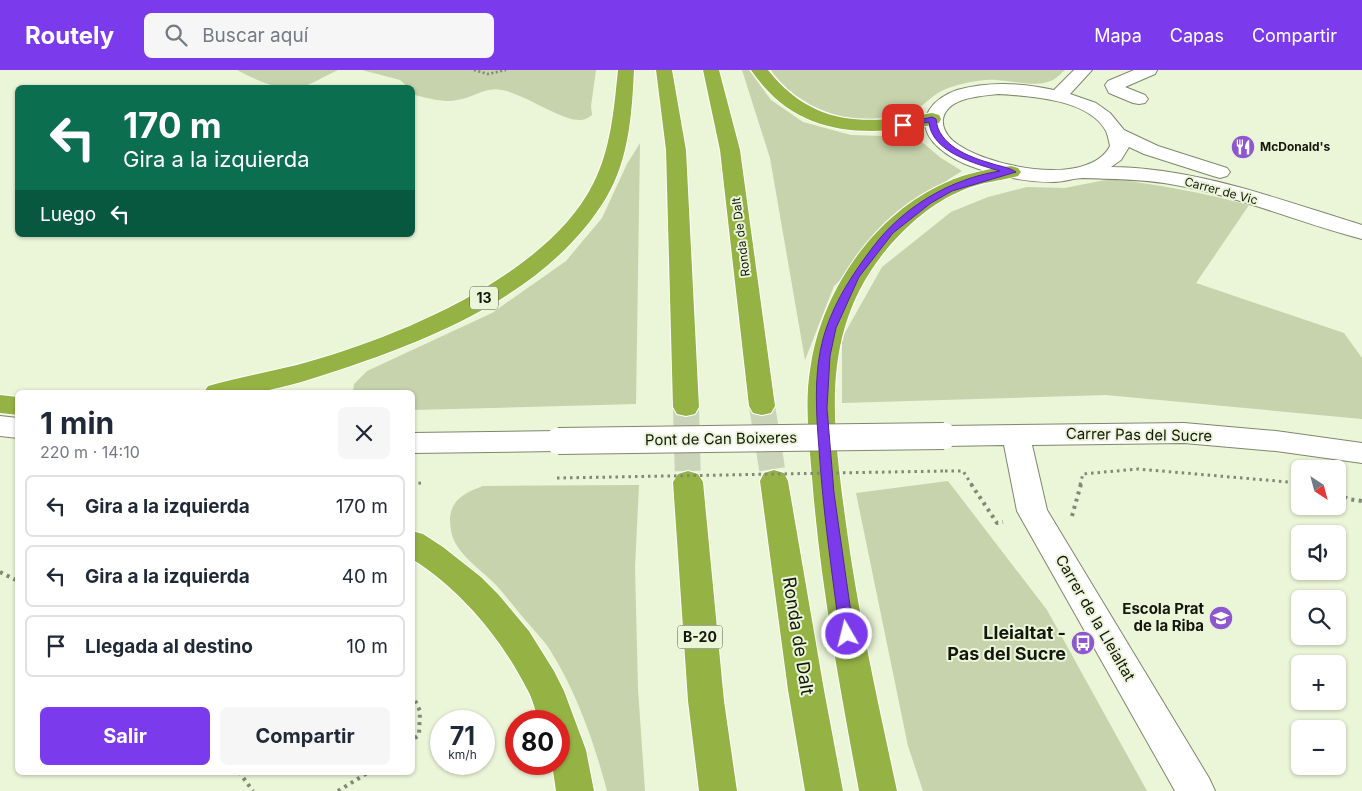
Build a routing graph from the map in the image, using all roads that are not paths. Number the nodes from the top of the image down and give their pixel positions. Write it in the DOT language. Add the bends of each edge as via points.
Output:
graph roads {
  1 [pos="626,70"];
  2 [pos="664,70"];
  3 [pos="711,70"];
  4 [pos="759,70"];
  5 [pos="1084,70"];
  6 [pos="1149,70"];
  7 [pos="1059,95"];
  8 [pos="1139,99"];
  9 [pos="932,119"];
  10 [pos="1118,134"];
  11 [pos="1012,172"];
  12 [pos="1076,173"];
  13 [pos="1362,216"];
  14 [pos="1362,232"];
  15 [pos="226,390"];
  16 [pos="0,404"];
  17 [pos="15,406"];
  18 [pos="762,406"];
  19 [pos="686,407"];
  20 [pos="0,426"];
  21 [pos="15,428"];
  22 [pos="944,436"];
  23 [pos="1016,436"];
  24 [pos="415,443"];
  25 [pos="1360,456"];
  26 [pos="774,481"];
  27 [pos="688,482"];
  28 [pos="415,545"];
  29 [pos="553,710"];
  30 [pos="570,760"];
  31 [pos="576,791"];
  32 [pos="718,791"];
  33 [pos="824,791"];
  34 [pos="878,791"];
  35 [pos="1196,791"];
  1 -- 15 [label="highway, 13" via="620,125 607,174 581,220 538,262 485,298 411,334 323,366"];
  2 -- 19 [label="highway" via="676,150"];
  3 -- 18 [label="highway, Ronda de Dalt" via="730,150"];
  4 -- 9 [label="highway" via="792,104 830,121 880,127"];
  5 -- 7 [label="street"];
  6 -- 8 [label="street" via="1114,86 1120,92"];
  7 -- 9 [label="street" via="1024,89 978,91 944,104"];
  7 -- 10 [label="street" via="1093,110"];
  9 -- 11 [label="street" via="939,138 953,150 974,161"];
  10 -- 12 [label="street" via="1120,146 1113,158 1098,167"];
  10 -- 13 [label="street, Carrer de Vic" via="1164,155"];
  11 -- 12 [label="street"];
  11 -- 34 [label="highway" via="991,175 949,189 890,231 854,277 831,328 824,356 822,408 828,493 847,634"];
  12 -- 14 [label="street, Carrer de Vic" via="1141,174 1177,179"];
  16 -- 17 [label="highway"];
  20 -- 21 [label="street"];
  22 -- 23 [label="street, Carrer Pas del Sucre"];
  22 -- 24 [label="street, Pont de Can Boixeres, bridge"];
  23 -- 25 [label="street, Carrer Pas del Sucre" via="1090,432 1184,433 1276,441"];
  23 -- 35 [label="street, Carrer de la Lleialtat" via="1032,511"];
  26 -- 33 [label="highway, Ronda de Dalt"];
  27 -- 32 [label="highway, B-20" via="706,701"];
  28 -- 29 [label="highway" via="465,580 507,627 543,683"];
  30 -- 31 [label="highway"];
}
